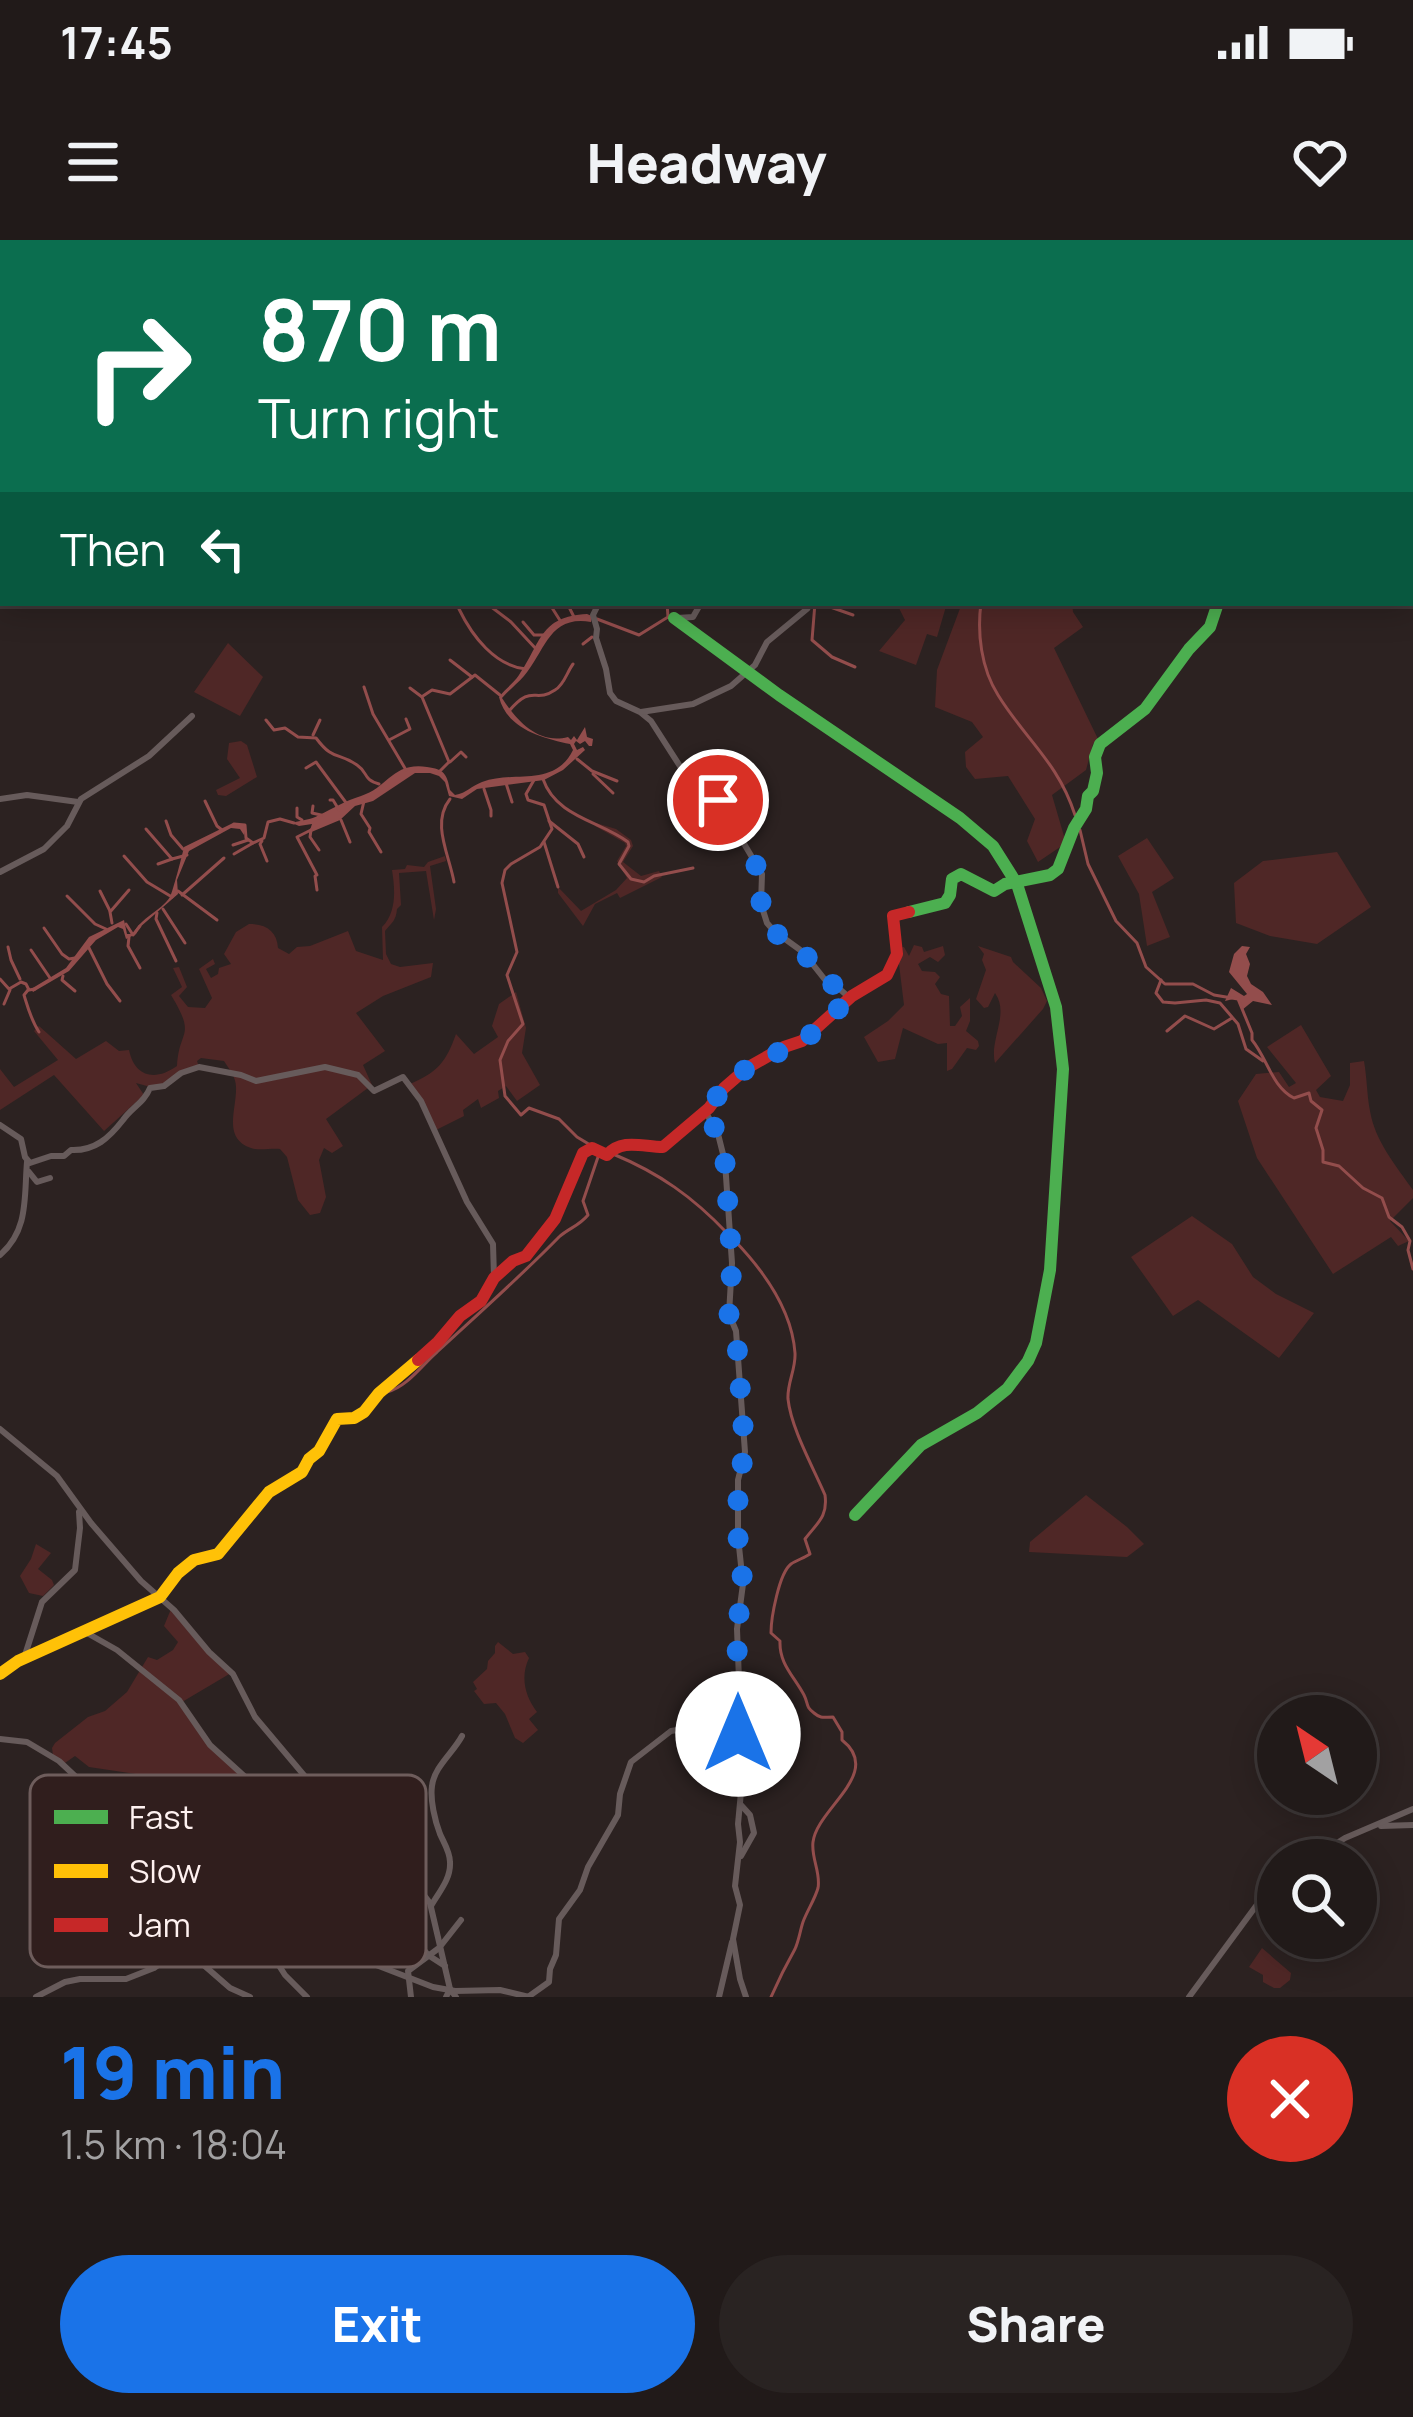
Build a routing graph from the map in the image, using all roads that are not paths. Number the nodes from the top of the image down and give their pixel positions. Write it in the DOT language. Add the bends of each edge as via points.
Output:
graph roads {
  1 [pos="598,606"];
  2 [pos="698,606"];
  3 [pos="808,606"];
  4 [pos="1217,606"];
  5 [pos="674,618"];
  6 [pos="748,673"];
  7 [pos="640,712"];
  8 [pos="192,716"];
  9 [pos="0,799"];
  10 [pos="78,802"];
  11 [pos="0,872"];
  12 [pos="1017,884"];
  13 [pos="850,998"];
  14 [pos="705,1111"];
  15 [pos="0,1125"];
  16 [pos="27,1166"];
  17 [pos="50,1178"];
  18 [pos="0,1255"];
  19 [pos="494,1277"];
  20 [pos="0,1429"];
  21 [pos="79,1506"];
  22 [pos="855,1514"];
  23 [pos="160,1597"];
  24 [pos="84,1632"];
  25 [pos="23,1659"];
  26 [pos="0,1674"];
  27 [pos="736,1718"];
  28 [pos="462,1736"];
  29 [pos="0,1738"];
  30 [pos="74,1775"];
  31 [pos="243,1775"];
  32 [pos="303,1775"];
  33 [pos="740,1804"];
  34 [pos="1413,1809"];
  35 [pos="1413,1825"];
  36 [pos="1376,1826"];
  37 [pos="1343,1839"];
  38 [pos="739,1859"];
  39 [pos="426,1899"];
  40 [pos="1257,1905"];
  41 [pos="431,1906"];
  42 [pos="461,1920"];
  43 [pos="733,1939"];
  44 [pos="439,1948"];
  45 [pos="426,1953"];
  46 [pos="428,1955"];
  47 [pos="445,1966"];
  48 [pos="151,1967"];
  49 [pos="206,1967"];
  50 [pos="280,1967"];
  51 [pos="381,1967"];
  52 [pos="412,1967"];
  53 [pos="407,1976"];
  54 [pos="448,1993"];
  55 [pos="45,1994"];
  56 [pos="35,1997"];
  57 [pos="250,1997"];
  58 [pos="307,1997"];
  59 [pos="411,1997"];
  60 [pos="457,1997"];
  61 [pos="529,1997"];
  62 [pos="719,1997"];
  63 [pos="746,1997"];
  64 [pos="1189,1997"];
  1 -- 7 [label="street" via="596,638 610,693"];
  2 -- 5 [label="street" via="693,617"];
  3 -- 6 [label="street" via="767,642"];
  4 -- 12 [label="street" via="1210,627 1145,709 1100,744 1087,809 1058,869"];
  5 -- 6 [label="street"];
  6 -- 7 [label="street" via="713,697"];
  6 -- 12 [label="street" via="962,816"];
  7 -- 13 [label="street" via="734,824 761,874 767,923"];
  8 -- 10 [label="street"];
  9 -- 10 [label="street"];
  10 -- 11 [label="street" via="44,849"];
  12 -- 13 [label="street" via="994,891 961,874 945,903 893,916 892,967"];
  12 -- 22 [label="street" via="1056,1007 1063,1069 1050,1270 1036,1343 1007,1389 922,1445"];
  13 -- 14 [label="street" via="807,1038 747,1068"];
  14 -- 19 [label="street" via="663,1147 632,1143 607,1155 589,1148 555,1219 526,1256"];
  14 -- 27 [label="street" via="725,1162 729,1314 745,1452 738,1480"];
  15 -- 16 [label="street" via="21,1139"];
  16 -- 17 [label="street" via="38,1182"];
  16 -- 18 [label="street" via="19,1234"];
  16 -- 19 [label="street" via="98,1144 150,1088 193,1068 256,1082 333,1067 374,1091 403,1077 493,1244"];
  19 -- 23 [label="street" via="481,1300 364,1412 338,1419 302,1472 269,1492 227,1546 194,1560"];
  20 -- 21 [label="street" via="57,1476"];
  21 -- 23 [label="street"];
  21 -- 25 [label="street" via="74,1570 42,1602"];
  23 -- 24 [label="street"];
  23 -- 32 [label="street" via="236,1678 255,1717"];
  24 -- 25 [label="street"];
  24 -- 31 [label="street" via="179,1700"];
  25 -- 26 [label="street"];
  27 -- 33 [label="street"];
  27 -- 61 [label="street" via="725,1731 670,1731 631,1762 618,1815 559,1919 549,1982"];
  28 -- 41 [label="street" via="431,1788 451,1864"];
  29 -- 30 [label="street" via="29,1743"];
  33 -- 38 [label="street"];
  33 -- 38 [label="street" via="754,1833"];
  34 -- 36 [label="street"];
  35 -- 36 [label="street"];
  36 -- 37 [label="street"];
  38 -- 43 [label="street"];
  39 -- 41 [label="street"];
  40 -- 64 [label="street"];
  41 -- 44 [label="street"];
  42 -- 44 [label="street"];
  43 -- 62 [label="street"];
  43 -- 63 [label="street"];
  44 -- 46 [label="street"];
  44 -- 47 [label="street"];
  45 -- 46 [label="street"];
  46 -- 47 [label="street"];
  47 -- 54 [label="street"];
  48 -- 55 [label="street" via="126,1979 64,1982"];
  49 -- 57 [label="street"];
  50 -- 58 [label="street"];
  51 -- 53 [label="street"];
  52 -- 53 [label="street"];
  53 -- 54 [label="street"];
  53 -- 59 [label="street"];
  54 -- 60 [label="street"];
  54 -- 61 [label="street"];
  55 -- 56 [label="street"];
}
